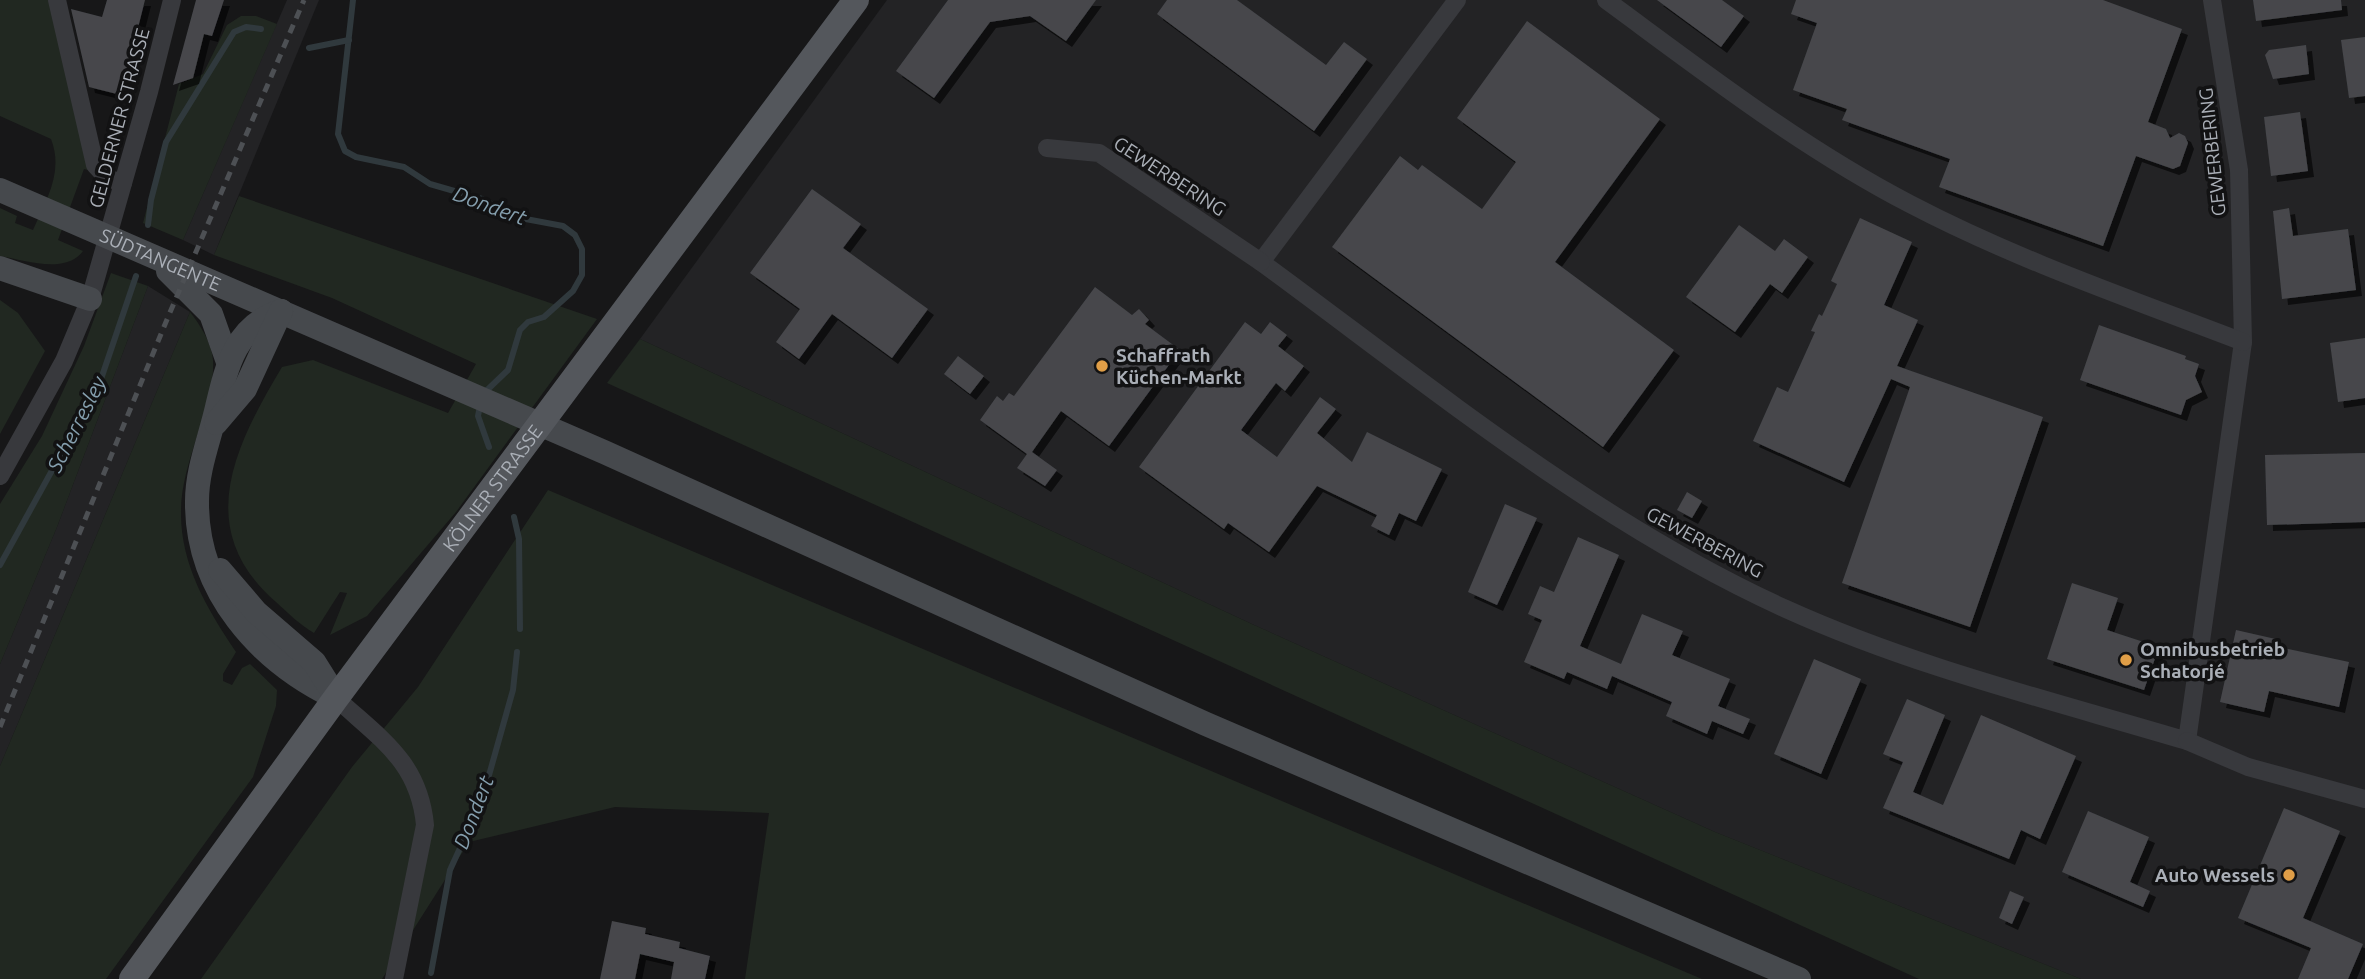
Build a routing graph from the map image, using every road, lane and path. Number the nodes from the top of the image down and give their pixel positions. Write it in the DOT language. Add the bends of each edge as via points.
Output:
graph roads {
  1 [pos="57,0"];
  2 [pos="172,0"];
  3 [pos="856,0"];
  4 [pos="1457,0"];
  5 [pos="1606,0"];
  6 [pos="2213,0"];
  7 [pos="1047,148"];
  8 [pos="123,183"];
  9 [pos="0,190"];
  10 [pos="148,255"];
  11 [pos="1261,262"];
  12 [pos="0,268"];
  13 [pos="90,299"];
  14 [pos="281,311"];
  15 [pos="2244,342"];
  16 [pos="228,362"];
  17 [pos="213,426"];
  18 [pos="0,476"];
  19 [pos="336,698"];
  20 [pos="2187,741"];
  21 [pos="2365,799"];
  22 [pos="132,979"];
  23 [pos="394,979"];
  24 [pos="1799,979"];
  1 -- 8 [label="street" via="95,165 107,178"];
  2 -- 8 [label="street, GELDERNER STRASSE"];
  3 -- 19 [label="main road, KÖLNER STRASSE"];
  4 -- 11 [label="street"];
  5 -- 15 [label="street" via="1836,163 1909,204 2005,251"];
  6 -- 15 [label="street, GEWERBERING" via="2239,170"];
  7 -- 11 [label="street, GEWERBERING" via="1099,153"];
  8 -- 13 [label="street, GELDERNER STRASSE"];
  9 -- 10 [label="main road, SÜDTANGENTE"];
  10 -- 14 [label="main road, SÜDTANGENTE"];
  10 -- 16 [label="main road" via="211,314"];
  11 -- 20 [label="street, GEWERBERING" via="1571,487 1660,544 1785,608 1901,656"];
  12 -- 13 [label="main road"];
  13 -- 18 [label="street, GELDERNER STRASSE" via="64,361"];
  14 -- 16 [label="main road" via="250,328"];
  14 -- 17 [label="main road" via="245,389"];
  14 -- 24 [label="main road, SÜDTANGENTE" via="1206,724"];
  15 -- 20 [label="street, GEWERBERING"];
  16 -- 17 [label="main road"];
  17 -- 19 [label="main road" via="197,501 213,583 246,631 300,680"];
  19 -- 22 [label="main road, KÖLNER STRASSE"];
  19 -- 23 [label="street" via="396,752 413,775 423,801 425,825"];
  20 -- 21 [label="street, GEWERBERING" via="2248,768"];
}
